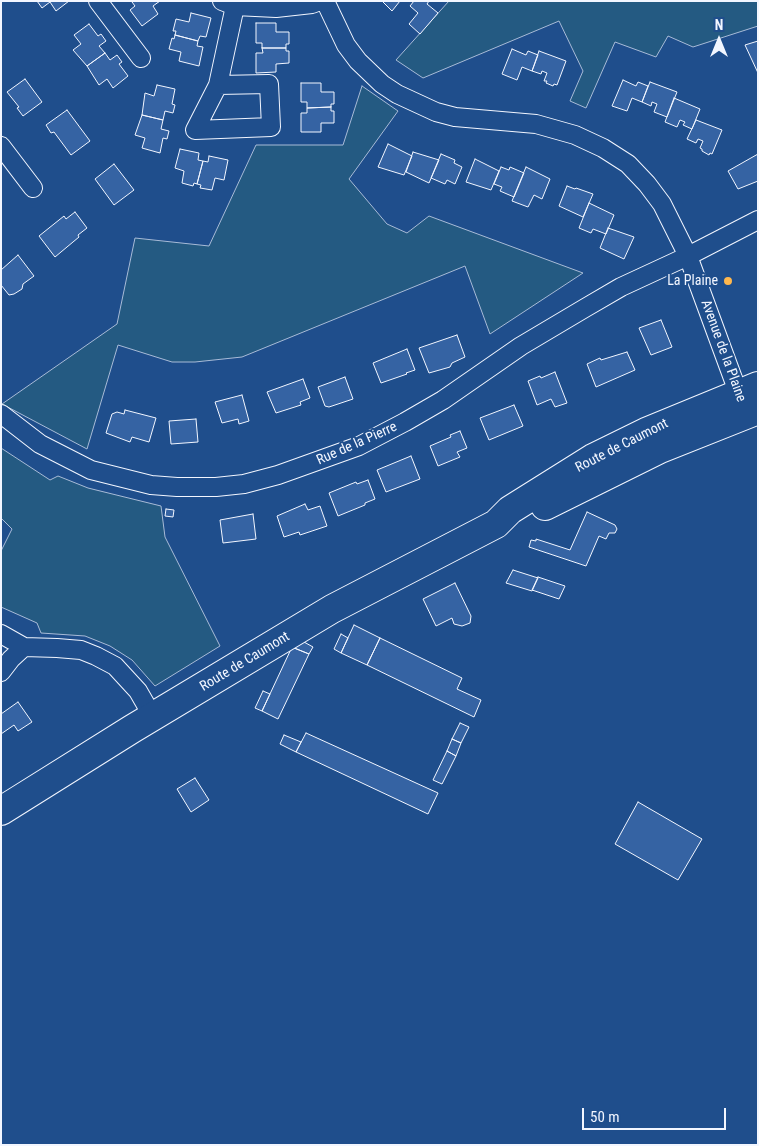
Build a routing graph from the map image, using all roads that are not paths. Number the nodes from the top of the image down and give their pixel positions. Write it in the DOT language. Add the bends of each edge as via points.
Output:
graph roads {
  1 [pos="98,1"];
  2 [pos="320,1"];
  3 [pos="325,1"];
  4 [pos="229,4"];
  5 [pos="141,58"];
  6 [pos="218,85"];
  7 [pos="1,146"];
  8 [pos="33,188"];
  9 [pos="758,220"];
  10 [pos="688,256"];
  11 [pos="750,401"];
  12 [pos="1,414"];
  13 [pos="1,634"];
  14 [pos="24,647"];
  15 [pos="1,672"];
  16 [pos="153,717"];
  17 [pos="1,811"];
  1 -- 5 [label="street"];
  2 -- 4 [label="street" via="276,8"];
  3 -- 10 [label="street, Avenue de la Plaine" via="346,45 358,61 397,94 455,117 536,124 576,135 628,164 662,204"];
  4 -- 6 [label="street"];
  6 -- 6 [label="street" via="194,130 272,127 269,84"];
  7 -- 8 [label="street"];
  9 -- 10 [label="street, Rue de la Pierre"];
  10 -- 11 [label="street, Avenue de la Plaine"];
  10 -- 12 [label="street, Rue de la Pierre" via="621,287 521,346 443,400 360,446 286,473 244,484 151,485 90,470 40,444"];
  11 -- 16 [label="main road, Route de Caumont" via="513,522 496,524 332,609"];
  13 -- 14 [label="street"];
  14 -- 15 [label="street"];
  14 -- 16 [label="street" via="81,650 115,666 138,692"];
  16 -- 17 [label="main road, Route de Caumont"];
}
